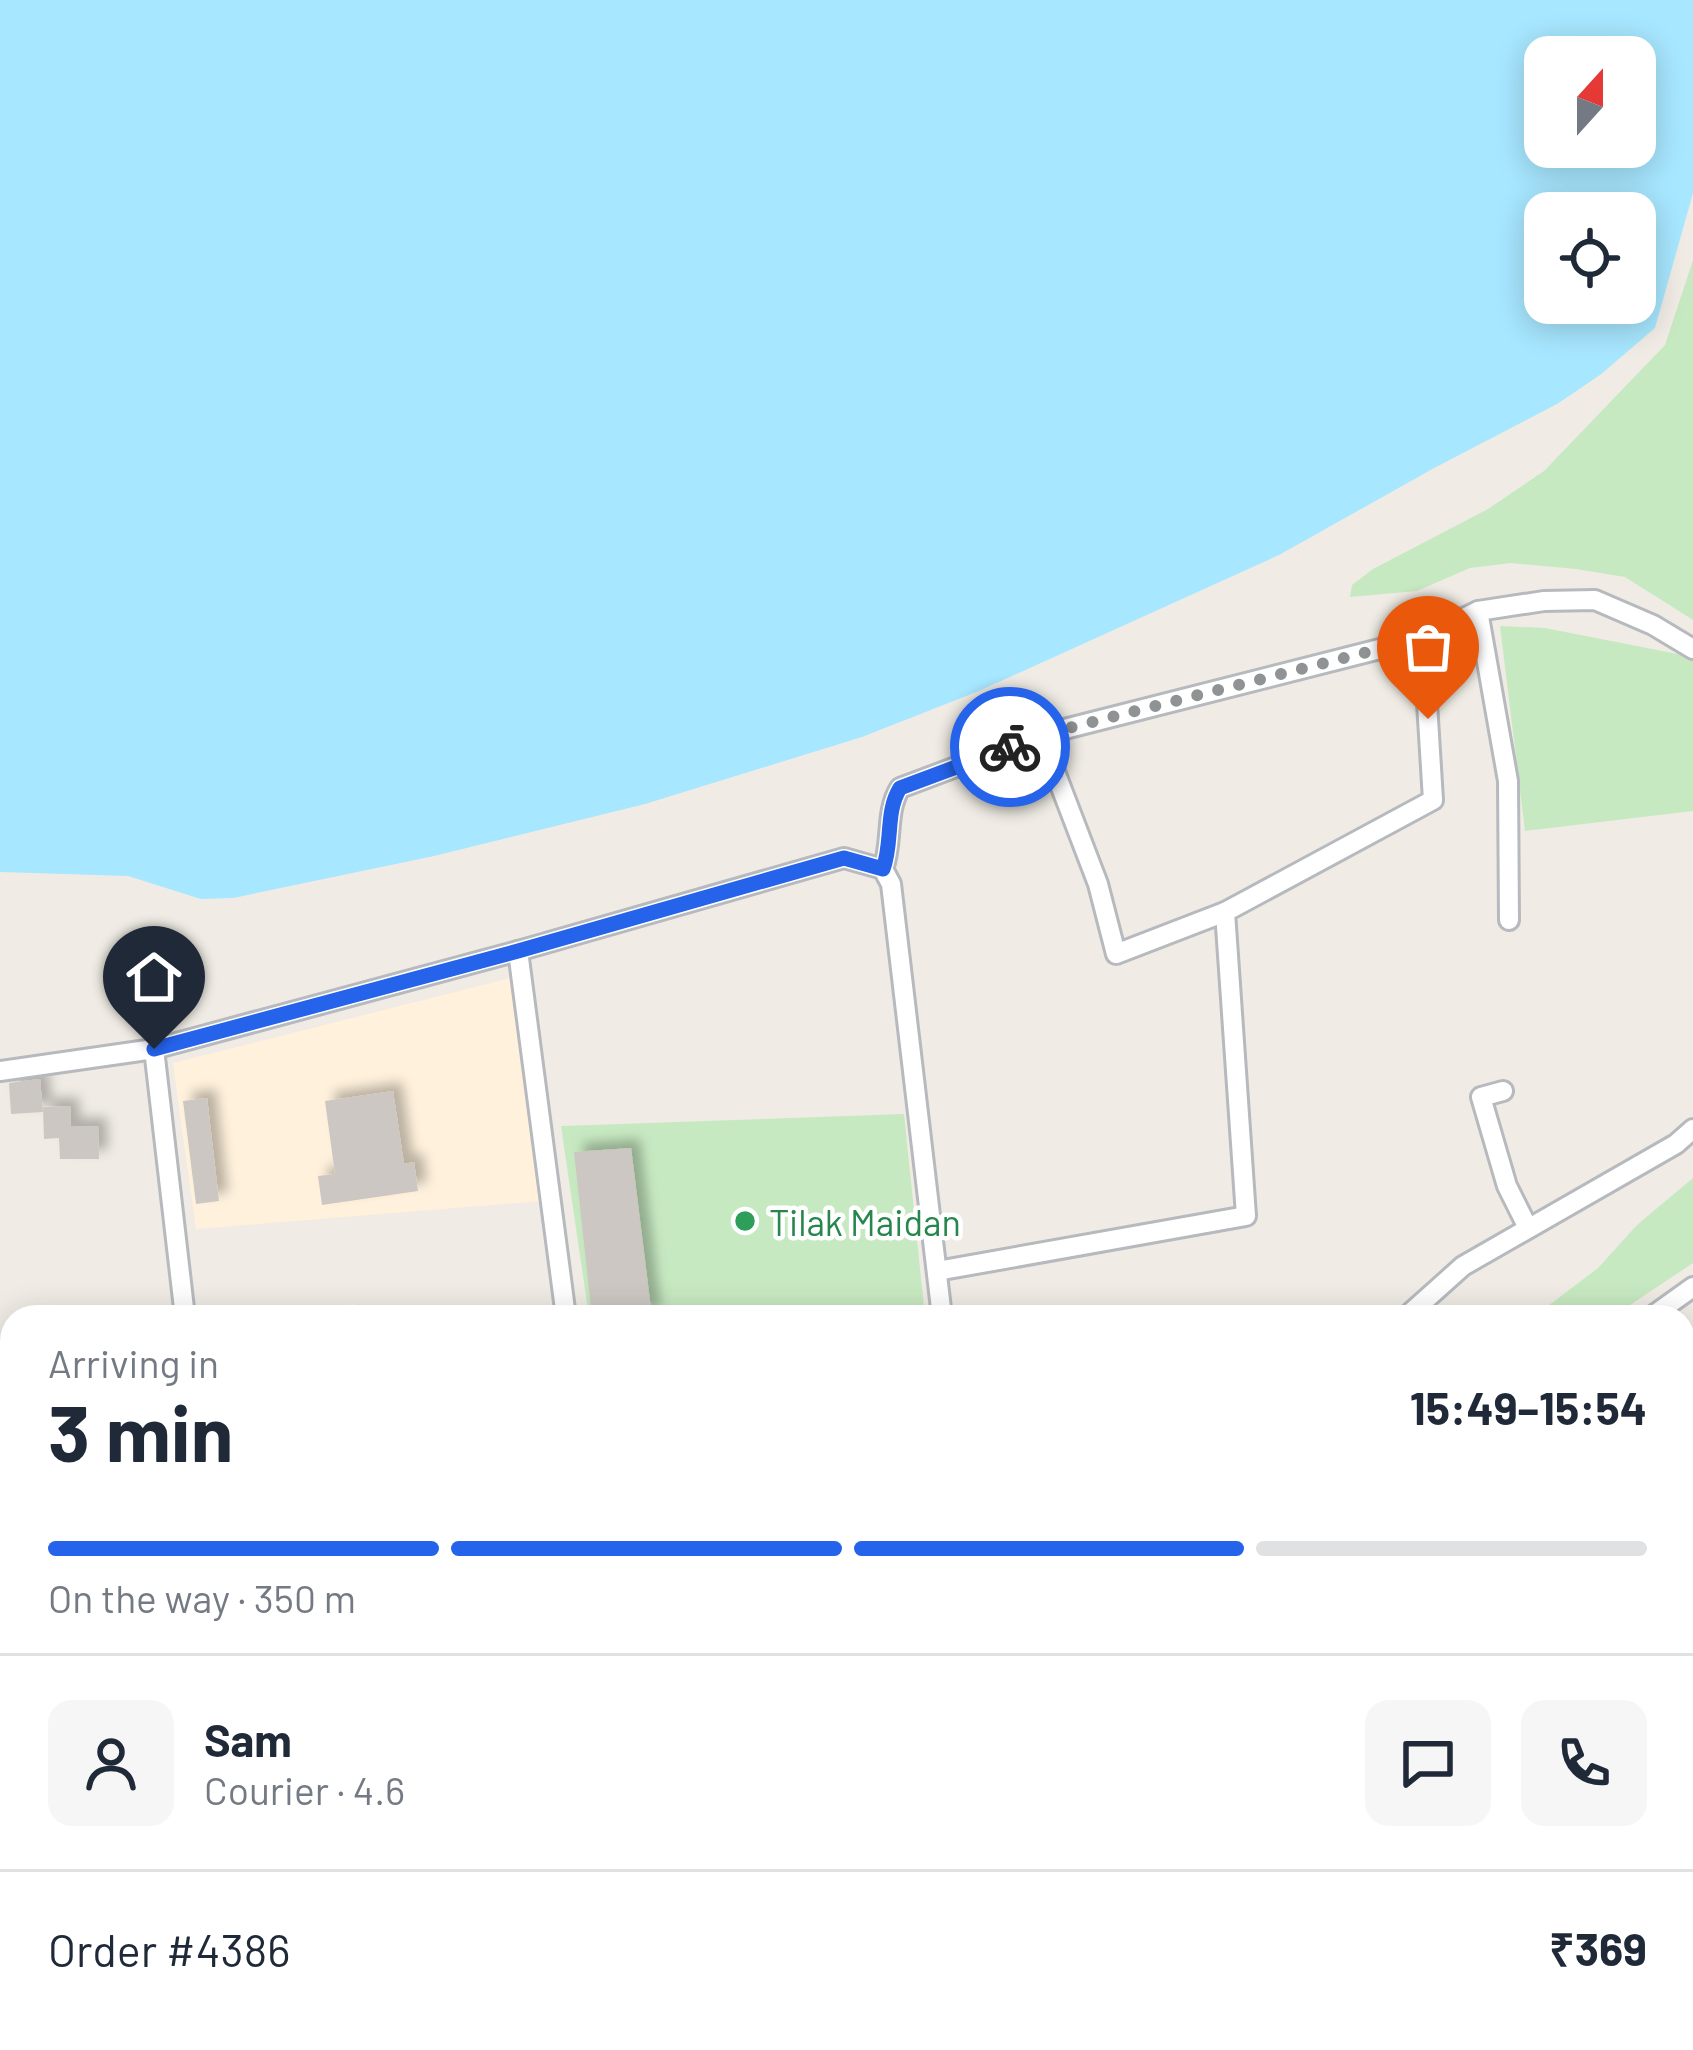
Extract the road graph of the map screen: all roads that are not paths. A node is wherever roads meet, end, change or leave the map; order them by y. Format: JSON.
{"nodes":[{"id":1,"x":1478,"y":611,"type":"junction"},
{"id":2,"x":1423,"y":638,"type":"junction"},
{"id":3,"x":1693,"y":649,"type":"edge"},
{"id":4,"x":1041,"y":735,"type":"junction"},
{"id":5,"x":883,"y":869,"type":"junction"},
{"id":6,"x":1225,"y":912,"type":"junction"},
{"id":7,"x":1509,"y":920,"type":"dead end"},
{"id":8,"x":518,"y":951,"type":"junction"},
{"id":9,"x":154,"y":1049,"type":"junction"},
{"id":10,"x":0,"y":1071,"type":"edge"},
{"id":11,"x":1504,"y":1091,"type":"dead end"},
{"id":12,"x":1693,"y":1130,"type":"edge"},
{"id":13,"x":1528,"y":1228,"type":"junction"},
{"id":14,"x":937,"y":1271,"type":"junction"},
{"id":15,"x":1693,"y":1287,"type":"edge"},
{"id":16,"x":184,"y":1305,"type":"edge"},
{"id":17,"x":564,"y":1305,"type":"edge"},
{"id":18,"x":941,"y":1305,"type":"edge"},
{"id":19,"x":1419,"y":1305,"type":"edge"},
{"id":20,"x":1668,"y":1305,"type":"edge"}],
"edges":[{"from":1,"to":2,"type":"street"},
{"from":1,"to":3,"type":"street"},
{"from":1,"to":7,"type":"street"},
{"from":2,"to":4,"type":"street"},
{"from":2,"to":6,"type":"street"},
{"from":4,"to":5,"type":"street"},
{"from":4,"to":6,"type":"street"},
{"from":5,"to":8,"type":"street"},
{"from":5,"to":14,"type":"street"},
{"from":6,"to":14,"type":"street"},
{"from":8,"to":9,"type":"street"},
{"from":8,"to":17,"type":"street"},
{"from":9,"to":10,"type":"street"},
{"from":9,"to":16,"type":"street"},
{"from":11,"to":13,"type":"street"},
{"from":12,"to":13,"type":"street"},
{"from":13,"to":19,"type":"street"},
{"from":14,"to":18,"type":"street"},
{"from":15,"to":20,"type":"street"}]}
